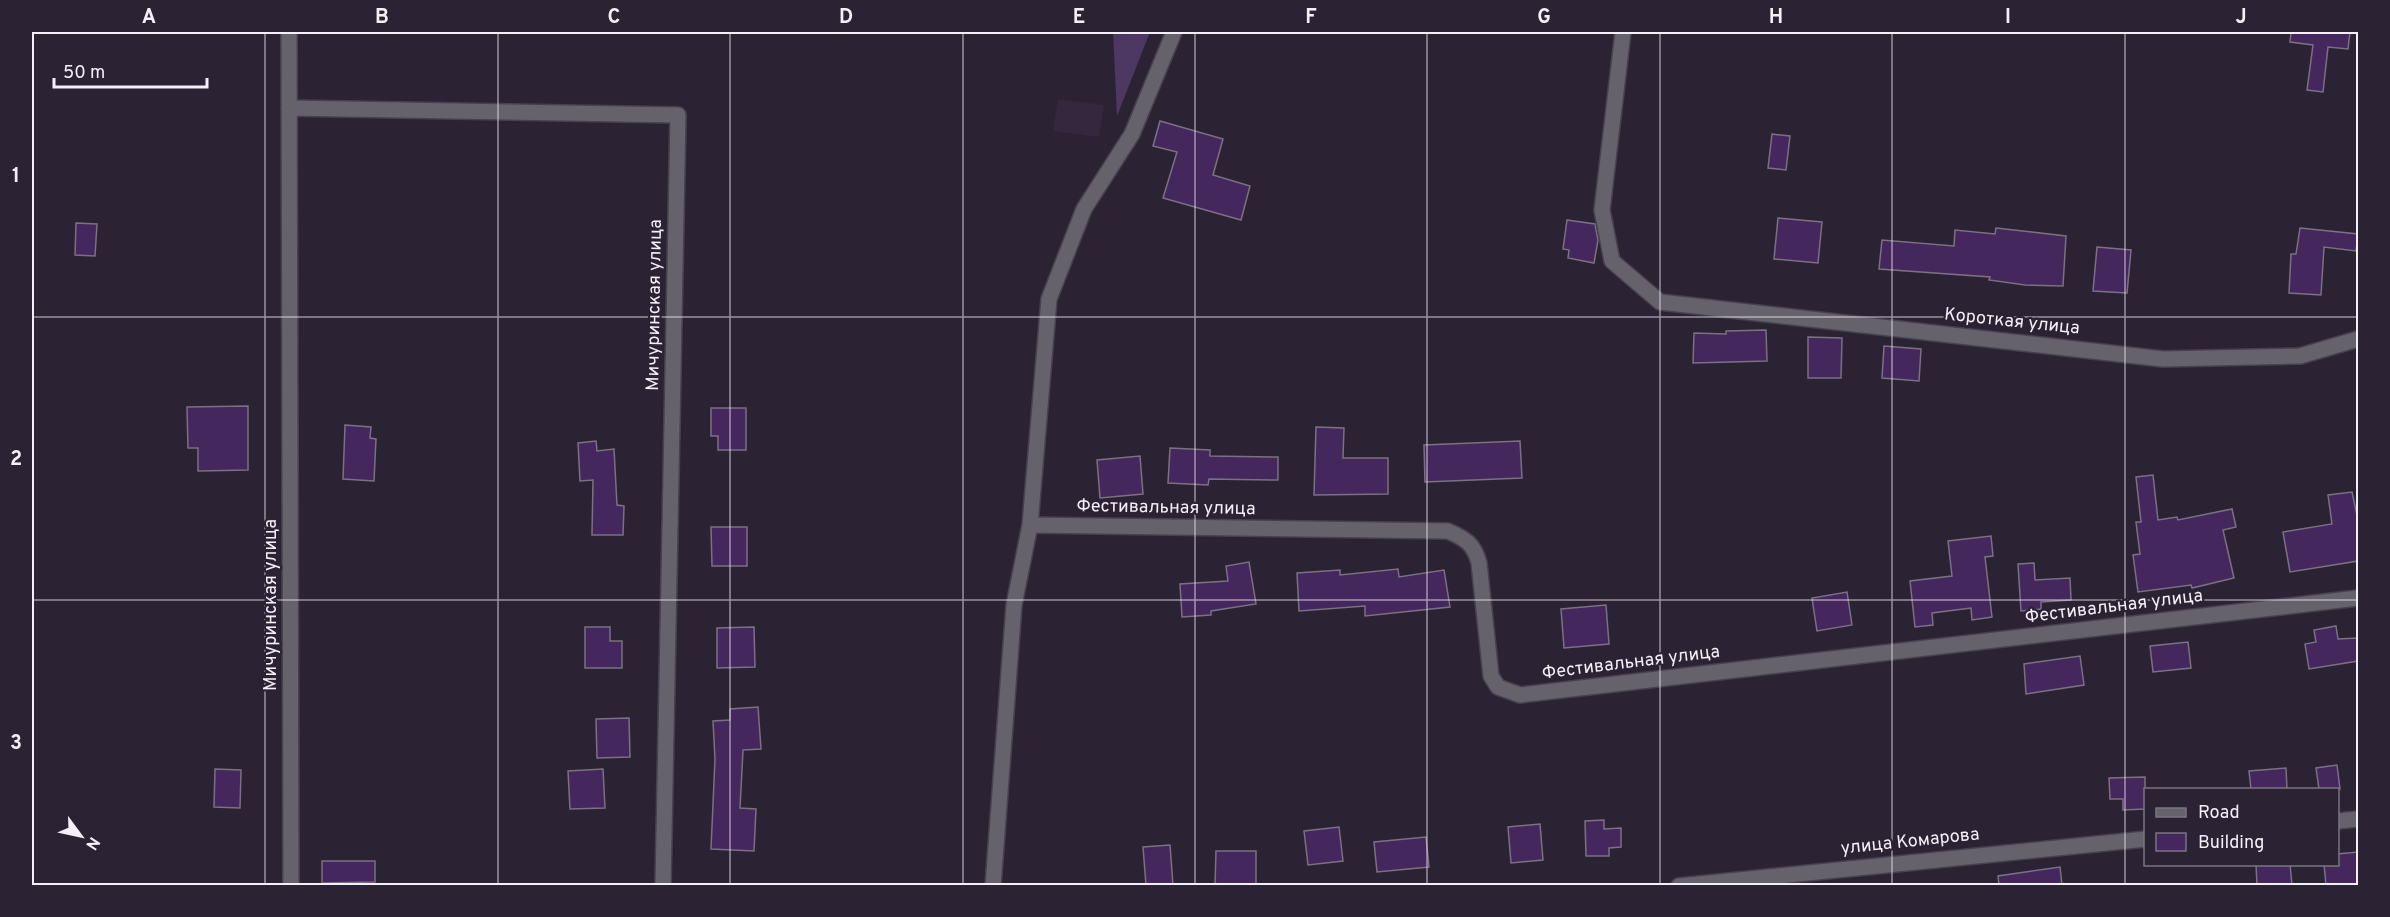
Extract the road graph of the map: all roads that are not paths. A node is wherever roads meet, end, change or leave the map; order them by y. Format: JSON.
{"nodes":[{"id":1,"x":289,"y":32,"type":"edge"},
{"id":2,"x":1174,"y":32,"type":"edge"},
{"id":3,"x":1623,"y":32,"type":"edge"},
{"id":4,"x":289,"y":108,"type":"junction"},
{"id":5,"x":2358,"y":339,"type":"edge"},
{"id":6,"x":1030,"y":525,"type":"junction"},
{"id":7,"x":2358,"y":598,"type":"edge"},
{"id":8,"x":2358,"y":819,"type":"edge"},
{"id":9,"x":2339,"y":821,"type":"edge"},
{"id":10,"x":2144,"y":839,"type":"edge"},
{"id":11,"x":291,"y":885,"type":"edge"},
{"id":12,"x":663,"y":885,"type":"edge"},
{"id":13,"x":993,"y":885,"type":"edge"},
{"id":14,"x":1679,"y":885,"type":"edge"}],
"edges":[{"from":1,"to":4,"type":"street","name":"Мичуринская улица"},
{"from":2,"to":6,"type":"street"},
{"from":3,"to":5,"type":"street","name":"Короткая улица"},
{"from":4,"to":11,"type":"street","name":"Мичуринская улица"},
{"from":4,"to":12,"type":"street","name":"Мичуринская улица"},
{"from":6,"to":7,"type":"street","name":"Фестивальная улица"},
{"from":6,"to":13,"type":"street"},
{"from":8,"to":9,"type":"street"},
{"from":10,"to":14,"type":"street","name":"улица Комарова"}]}
